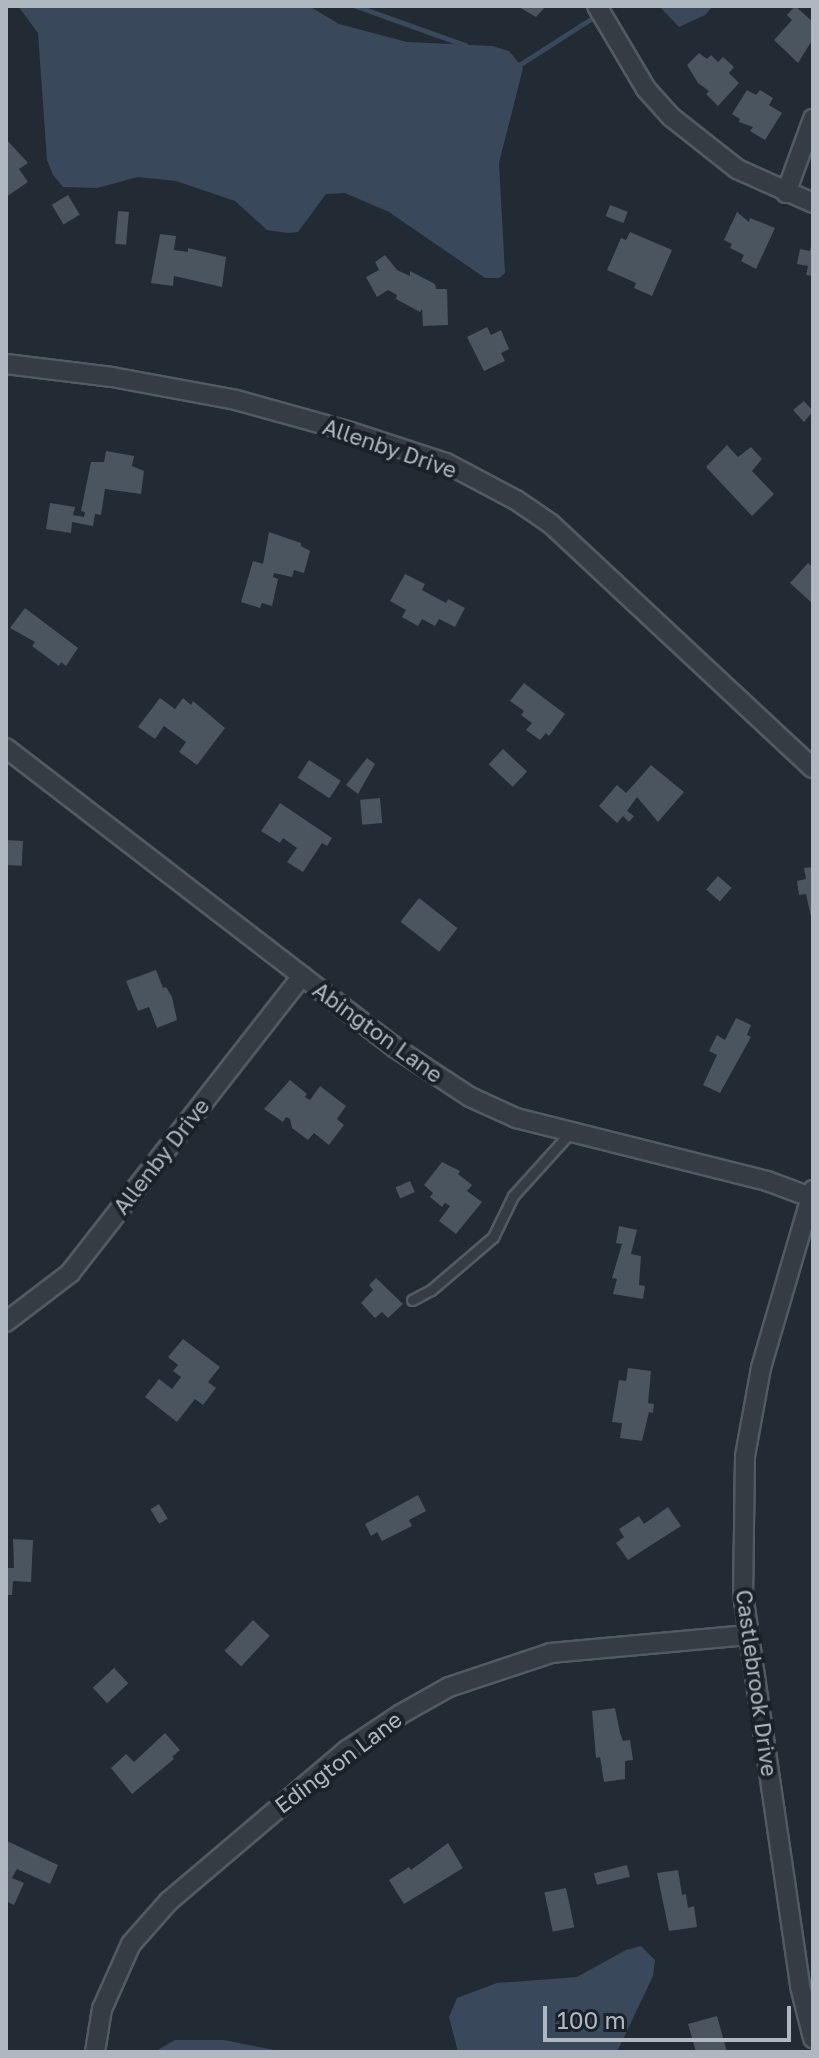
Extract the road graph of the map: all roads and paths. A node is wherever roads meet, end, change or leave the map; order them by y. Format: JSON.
{"nodes":[{"id":1,"x":597,"y":6,"type":"edge"},
{"id":2,"x":813,"y":119,"type":"edge"},
{"id":3,"x":786,"y":193,"type":"junction"},
{"id":4,"x":813,"y":203,"type":"edge"},
{"id":5,"x":6,"y":364,"type":"edge"},
{"id":6,"x":6,"y":748,"type":"edge"},
{"id":7,"x":813,"y":768,"type":"edge"},
{"id":8,"x":302,"y":976,"type":"junction"},
{"id":9,"x":569,"y":1134,"type":"junction"},
{"id":10,"x":812,"y":1194,"type":"edge"},
{"id":11,"x":412,"y":1300,"type":"dead end"},
{"id":12,"x":6,"y":1322,"type":"edge"},
{"id":13,"x":747,"y":1635,"type":"junction"},
{"id":14,"x":813,"y":2038,"type":"edge"},
{"id":15,"x":95,"y":2052,"type":"edge"}],
"edges":[{"from":1,"to":3,"type":"street"},
{"from":2,"to":3,"type":"street"},
{"from":3,"to":4,"type":"street"},
{"from":5,"to":7,"type":"street","name":"Allenby Drive"},
{"from":6,"to":8,"type":"street","name":"Abington Lane"},
{"from":8,"to":9,"type":"street","name":"Abington Lane"},
{"from":8,"to":12,"type":"street","name":"Allenby Drive"},
{"from":9,"to":10,"type":"street","name":"Abington Lane"},
{"from":9,"to":11,"type":"lane"},
{"from":10,"to":13,"type":"street","name":"Castlebrook Drive"},
{"from":13,"to":14,"type":"street","name":"Castlebrook Drive"},
{"from":13,"to":15,"type":"street","name":"Edington Lane"}]}
